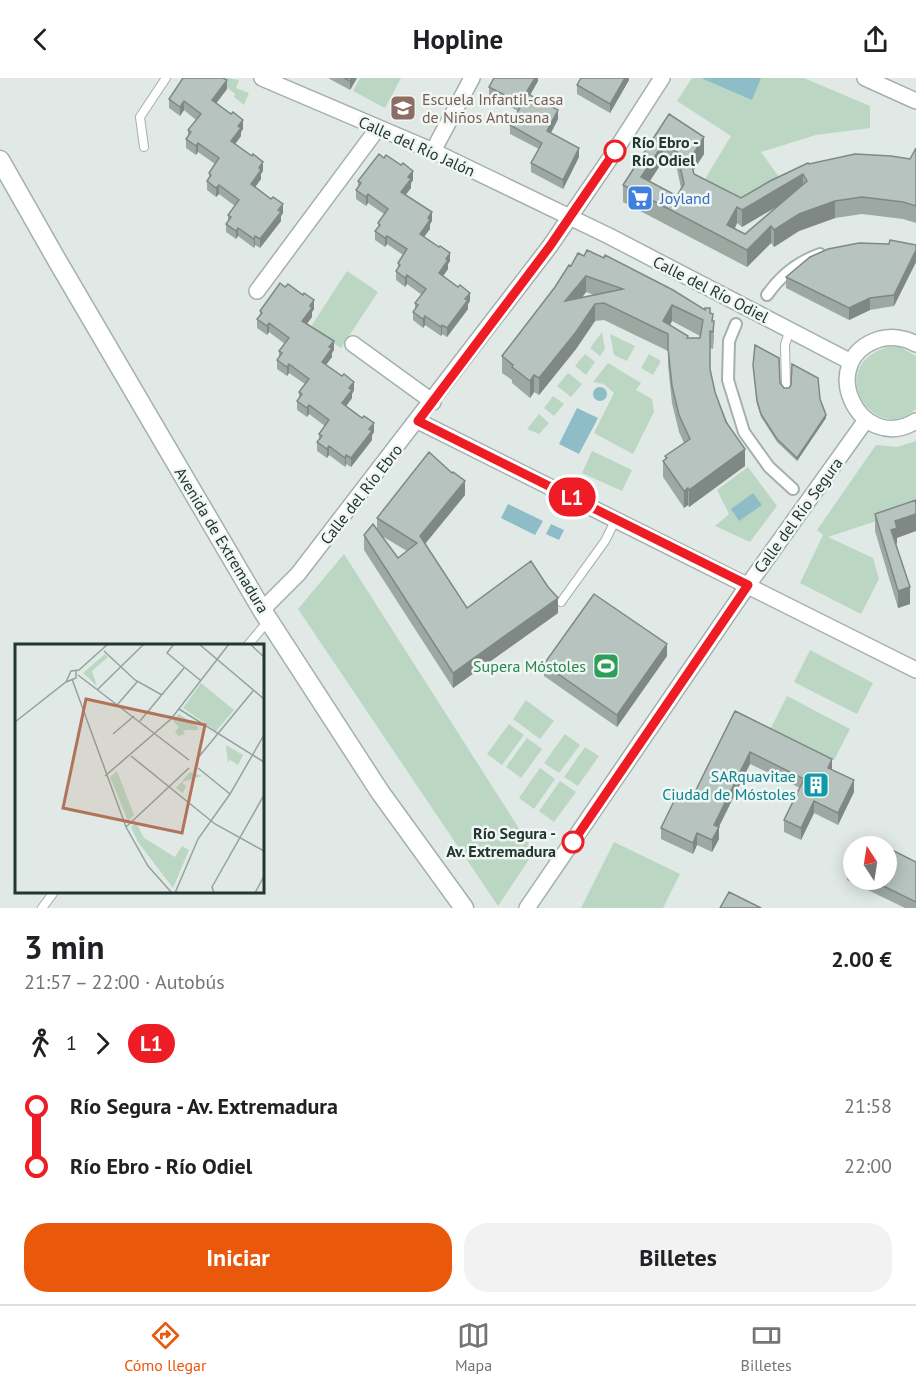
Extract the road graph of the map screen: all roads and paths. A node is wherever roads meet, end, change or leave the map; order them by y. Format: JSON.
{"nodes":[{"id":1,"x":166,"y":78,"type":"edge"},
{"id":2,"x":262,"y":78,"type":"edge"},
{"id":3,"x":472,"y":78,"type":"edge"},
{"id":4,"x":662,"y":78,"type":"edge"},
{"id":5,"x":865,"y":78,"type":"edge"},
{"id":6,"x":916,"y":101,"type":"edge"},
{"id":7,"x":378,"y":128,"type":"junction"},
{"id":8,"x":144,"y":147,"type":"dead end"},
{"id":9,"x":433,"y":151,"type":"junction"},
{"id":10,"x":0,"y":160,"type":"edge"},
{"id":11,"x":570,"y":217,"type":"junction"},
{"id":12,"x":832,"y":250,"type":"edge"},
{"id":13,"x":257,"y":291,"type":"dead end"},
{"id":14,"x":767,"y":295,"type":"dead end"},
{"id":15,"x":736,"y":324,"type":"dead end"},
{"id":16,"x":790,"y":329,"type":"junction"},
{"id":17,"x":915,"y":340,"type":"edge"},
{"id":18,"x":353,"y":344,"type":"dead end"},
{"id":19,"x":851,"y":362,"type":"junction"},
{"id":20,"x":786,"y":386,"type":"edge"},
{"id":21,"x":433,"y":402,"type":"junction"},
{"id":22,"x":866,"y":420,"type":"junction"},
{"id":23,"x":418,"y":421,"type":"junction"},
{"id":24,"x":916,"y":421,"type":"edge"},
{"id":25,"x":792,"y":489,"type":"dead end"},
{"id":26,"x":616,"y":519,"type":"junction"},
{"id":27,"x":748,"y":585,"type":"junction"},
{"id":28,"x":561,"y":602,"type":"dead end"},
{"id":29,"x":266,"y":615,"type":"junction"},
{"id":30,"x":248,"y":644,"type":"edge"},
{"id":31,"x":916,"y":670,"type":"edge"},
{"id":32,"x":53,"y":893,"type":"edge"},
{"id":33,"x":42,"y":908,"type":"edge"},
{"id":34,"x":464,"y":908,"type":"edge"},
{"id":35,"x":527,"y":908,"type":"edge"}],
"edges":[{"from":1,"to":8,"type":"lane"},
{"from":2,"to":7,"type":"street","name":"Calle del Río Jalón"},
{"from":3,"to":9,"type":"street"},
{"from":4,"to":11,"type":"street","name":"Calle del Río Ebro"},
{"from":5,"to":6,"type":"street"},
{"from":7,"to":9,"type":"street","name":"Calle del Río Jalón"},
{"from":7,"to":13,"type":"street"},
{"from":9,"to":11,"type":"street","name":"Calle del Río Jalón"},
{"from":10,"to":29,"type":"street","name":"Avenida de Extremadura"},
{"from":11,"to":16,"type":"street","name":"Calle del Río Odiel"},
{"from":11,"to":21,"type":"street","name":"Calle del Río Ebro"},
{"from":12,"to":14,"type":"street"},
{"from":15,"to":25,"type":"street"},
{"from":16,"to":19,"type":"street","name":"Calle del Río Odiel"},
{"from":16,"to":20,"type":"lane"},
{"from":17,"to":19,"type":"street"},
{"from":18,"to":21,"type":"street"},
{"from":19,"to":22,"type":"street"},
{"from":21,"to":23,"type":"street","name":"Calle del Río Ebro"},
{"from":22,"to":24,"type":"street"},
{"from":22,"to":27,"type":"street","name":"Calle del Río Segura"},
{"from":23,"to":26,"type":"street"},
{"from":23,"to":29,"type":"street","name":"Calle del Río Ebro"},
{"from":26,"to":27,"type":"street"},
{"from":26,"to":28,"type":"lane"},
{"from":27,"to":31,"type":"street"},
{"from":27,"to":35,"type":"street","name":"Calle del Río Segura"},
{"from":29,"to":30,"type":"lane"},
{"from":29,"to":34,"type":"street","name":"Avenida de Extremadura"},
{"from":32,"to":33,"type":"lane"}]}
